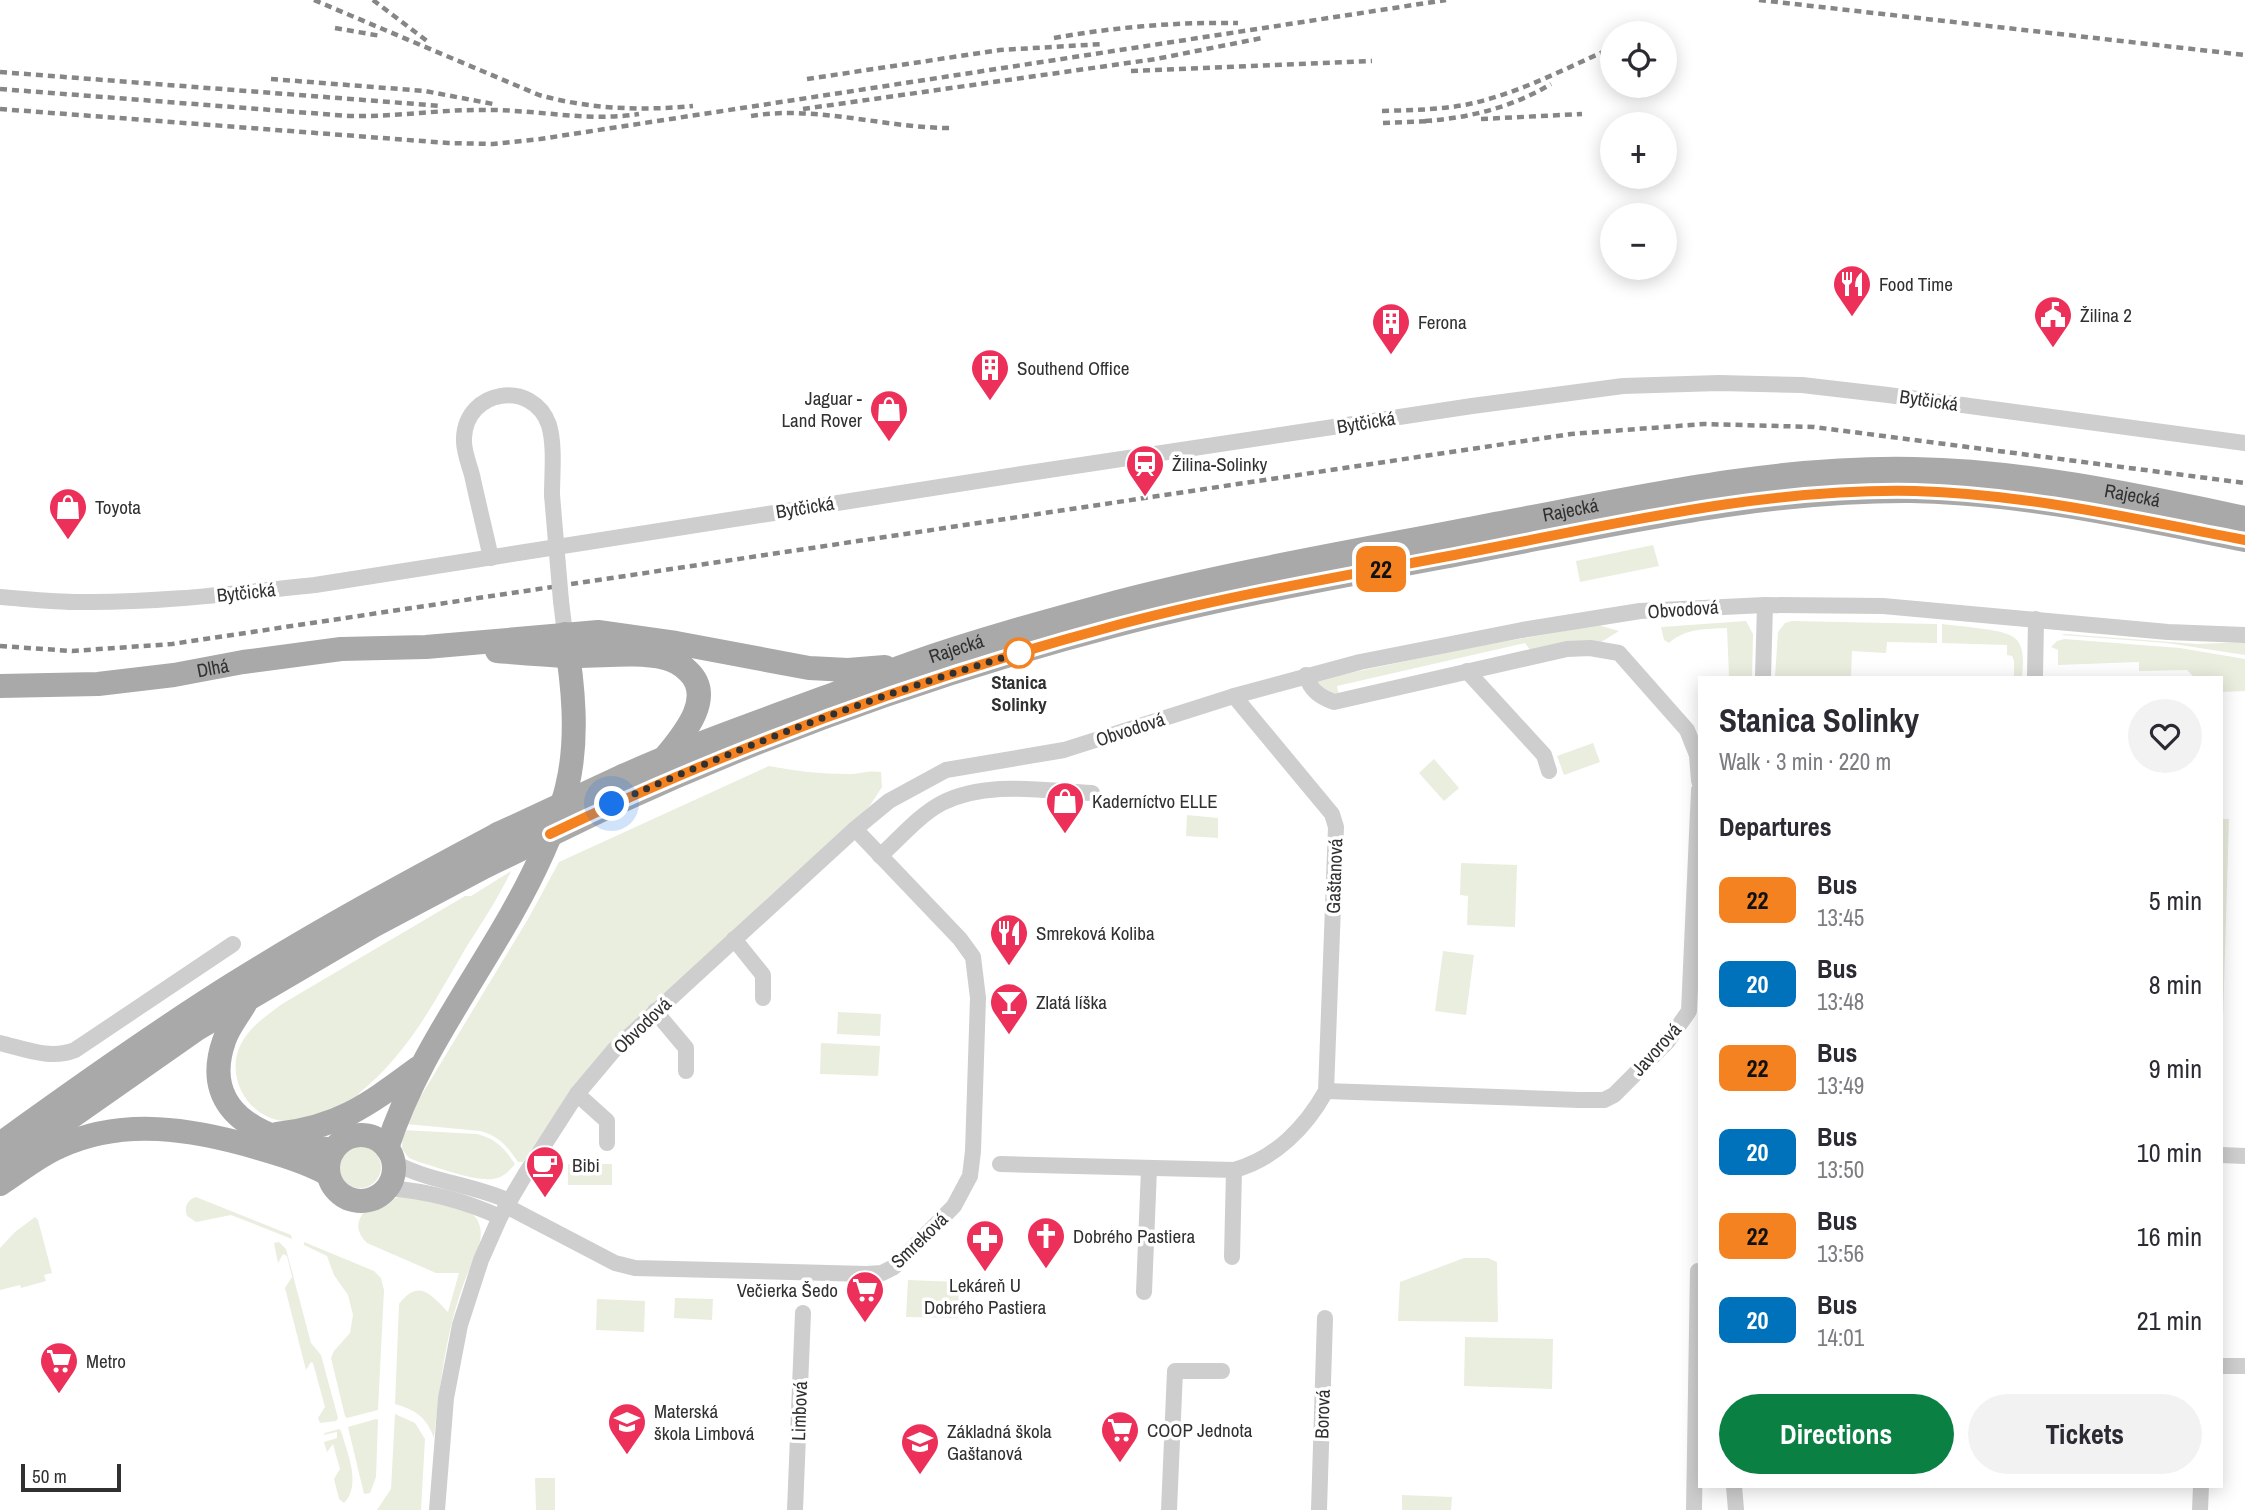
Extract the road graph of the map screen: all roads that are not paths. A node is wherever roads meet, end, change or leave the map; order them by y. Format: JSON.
{"nodes":[{"id":1,"x":2245,"y":443,"type":"edge"},
{"id":2,"x":2245,"y":518,"type":"edge"},
{"id":3,"x":2245,"y":540,"type":"edge"},
{"id":4,"x":491,"y":558,"type":"junction"},
{"id":5,"x":0,"y":597,"type":"edge"},
{"id":6,"x":1765,"y":605,"type":"junction"},
{"id":7,"x":2036,"y":620,"type":"junction"},
{"id":8,"x":2245,"y":635,"type":"edge"},
{"id":9,"x":567,"y":645,"type":"junction"},
{"id":10,"x":1467,"y":671,"type":"junction"},
{"id":11,"x":911,"y":675,"type":"junction"},
{"id":12,"x":1306,"y":675,"type":"junction"},
{"id":13,"x":1763,"y":676,"type":"edge"},
{"id":14,"x":2035,"y":676,"type":"edge"},
{"id":15,"x":0,"y":686,"type":"edge"},
{"id":16,"x":1234,"y":696,"type":"junction"},
{"id":17,"x":666,"y":756,"type":"junction"},
{"id":18,"x":1698,"y":768,"type":"edge"},
{"id":19,"x":1549,"y":771,"type":"dead end"},
{"id":20,"x":1093,"y":793,"type":"dead end"},
{"id":21,"x":1698,"y":812,"type":"edge"},
{"id":22,"x":855,"y":829,"type":"junction"},
{"id":23,"x":880,"y":856,"type":"junction"},
{"id":24,"x":734,"y":939,"type":"junction"},
{"id":25,"x":233,"y":944,"type":"dead end"},
{"id":26,"x":763,"y":998,"type":"dead end"},
{"id":27,"x":247,"y":1000,"type":"junction"},
{"id":28,"x":655,"y":1011,"type":"junction"},
{"id":29,"x":2,"y":1043,"type":"edge"},
{"id":30,"x":422,"y":1065,"type":"junction"},
{"id":31,"x":686,"y":1071,"type":"dead end"},
{"id":32,"x":1326,"y":1091,"type":"junction"},
{"id":33,"x":577,"y":1094,"type":"junction"},
{"id":34,"x":270,"y":1135,"type":"junction"},
{"id":35,"x":363,"y":1135,"type":"junction"},
{"id":36,"x":607,"y":1143,"type":"dead end"},
{"id":37,"x":0,"y":1144,"type":"edge"},
{"id":38,"x":333,"y":1150,"type":"junction"},
{"id":39,"x":390,"y":1155,"type":"junction"},
{"id":40,"x":2223,"y":1155,"type":"edge"},
{"id":41,"x":2245,"y":1156,"type":"edge"},
{"id":42,"x":1000,"y":1164,"type":"dead end"},
{"id":43,"x":0,"y":1167,"type":"edge"},
{"id":44,"x":1149,"y":1169,"type":"junction"},
{"id":45,"x":1234,"y":1170,"type":"junction"},
{"id":46,"x":328,"y":1174,"type":"junction"},
{"id":47,"x":0,"y":1184,"type":"edge"},
{"id":48,"x":388,"y":1188,"type":"junction"},
{"id":49,"x":505,"y":1208,"type":"junction"},
{"id":50,"x":1232,"y":1258,"type":"dead end"},
{"id":51,"x":1698,"y":1270,"type":"edge"},
{"id":52,"x":1144,"y":1292,"type":"dead end"},
{"id":53,"x":803,"y":1313,"type":"dead end"},
{"id":54,"x":1325,"y":1318,"type":"dead end"},
{"id":55,"x":2223,"y":1366,"type":"edge"},
{"id":56,"x":2243,"y":1366,"type":"edge"},
{"id":57,"x":1222,"y":1371,"type":"dead end"},
{"id":58,"x":1734,"y":1488,"type":"edge"},
{"id":59,"x":2201,"y":1488,"type":"edge"},
{"id":60,"x":437,"y":1510,"type":"edge"},
{"id":61,"x":795,"y":1510,"type":"edge"},
{"id":62,"x":1169,"y":1510,"type":"edge"},
{"id":63,"x":1319,"y":1510,"type":"edge"},
{"id":64,"x":1693,"y":1510,"type":"edge"},
{"id":65,"x":1736,"y":1510,"type":"edge"},
{"id":66,"x":2200,"y":1510,"type":"edge"}],
"edges":[{"from":1,"to":4,"type":"street","name":"Bytčická"},
{"from":2,"to":11,"type":"main road","name":"Rajecká"},
{"from":3,"to":11,"type":"main road","name":"Rajecká"},
{"from":4,"to":5,"type":"street","name":"Bytčická"},
{"from":4,"to":9,"type":"street","bridge":true},
{"from":6,"to":7,"type":"street","name":"Obvodová"},
{"from":6,"to":12,"type":"street","name":"Obvodová"},
{"from":6,"to":13,"type":"street"},
{"from":7,"to":8,"type":"street","name":"Obvodová"},
{"from":7,"to":14,"type":"street"},
{"from":9,"to":11,"type":"main road"},
{"from":9,"to":15,"type":"main road","name":"Dlhá"},
{"from":9,"to":17,"type":"main road"},
{"from":9,"to":30,"type":"main road"},
{"from":10,"to":12,"type":"street"},
{"from":10,"to":18,"type":"street"},
{"from":10,"to":19,"type":"street"},
{"from":11,"to":17,"type":"main road"},
{"from":11,"to":27,"type":"main road","bridge":true},
{"from":12,"to":16,"type":"street","name":"Obvodová"},
{"from":16,"to":22,"type":"street","name":"Obvodová"},
{"from":16,"to":32,"type":"street","name":"Gaštanová"},
{"from":17,"to":37,"type":"main road","bridge":true},
{"from":20,"to":23,"type":"street"},
{"from":21,"to":32,"type":"street","name":"Javorová"},
{"from":22,"to":23,"type":"street","name":"Smreková"},
{"from":22,"to":24,"type":"street","name":"Obvodová"},
{"from":23,"to":49,"type":"street","name":"Smreková"},
{"from":24,"to":26,"type":"street"},
{"from":24,"to":28,"type":"street","name":"Obvodová"},
{"from":25,"to":29,"type":"street"},
{"from":27,"to":34,"type":"main road"},
{"from":27,"to":43,"type":"main road"},
{"from":28,"to":31,"type":"street"},
{"from":28,"to":33,"type":"street","name":"Obvodová"},
{"from":30,"to":34,"type":"main road"},
{"from":30,"to":35,"type":"main road"},
{"from":30,"to":39,"type":"main road"},
{"from":32,"to":45,"type":"street"},
{"from":33,"to":36,"type":"street"},
{"from":33,"to":49,"type":"street","name":"Obvodová"},
{"from":34,"to":38,"type":"main road"},
{"from":35,"to":38,"type":"main road"},
{"from":35,"to":39,"type":"main road"},
{"from":38,"to":46,"type":"main road"},
{"from":39,"to":48,"type":"main road"},
{"from":39,"to":49,"type":"street"},
{"from":40,"to":41,"type":"street"},
{"from":42,"to":44,"type":"street"},
{"from":44,"to":45,"type":"street"},
{"from":44,"to":52,"type":"street"},
{"from":45,"to":50,"type":"street"},
{"from":46,"to":47,"type":"main road"},
{"from":46,"to":48,"type":"main road"},
{"from":48,"to":49,"type":"street"},
{"from":49,"to":60,"type":"street","name":"Obvodová"},
{"from":51,"to":64,"type":"street"},
{"from":53,"to":61,"type":"street","name":"Limbová"},
{"from":54,"to":63,"type":"street","name":"Borová"},
{"from":55,"to":56,"type":"street"},
{"from":57,"to":62,"type":"street"},
{"from":58,"to":65,"type":"street"},
{"from":59,"to":66,"type":"street"}]}
